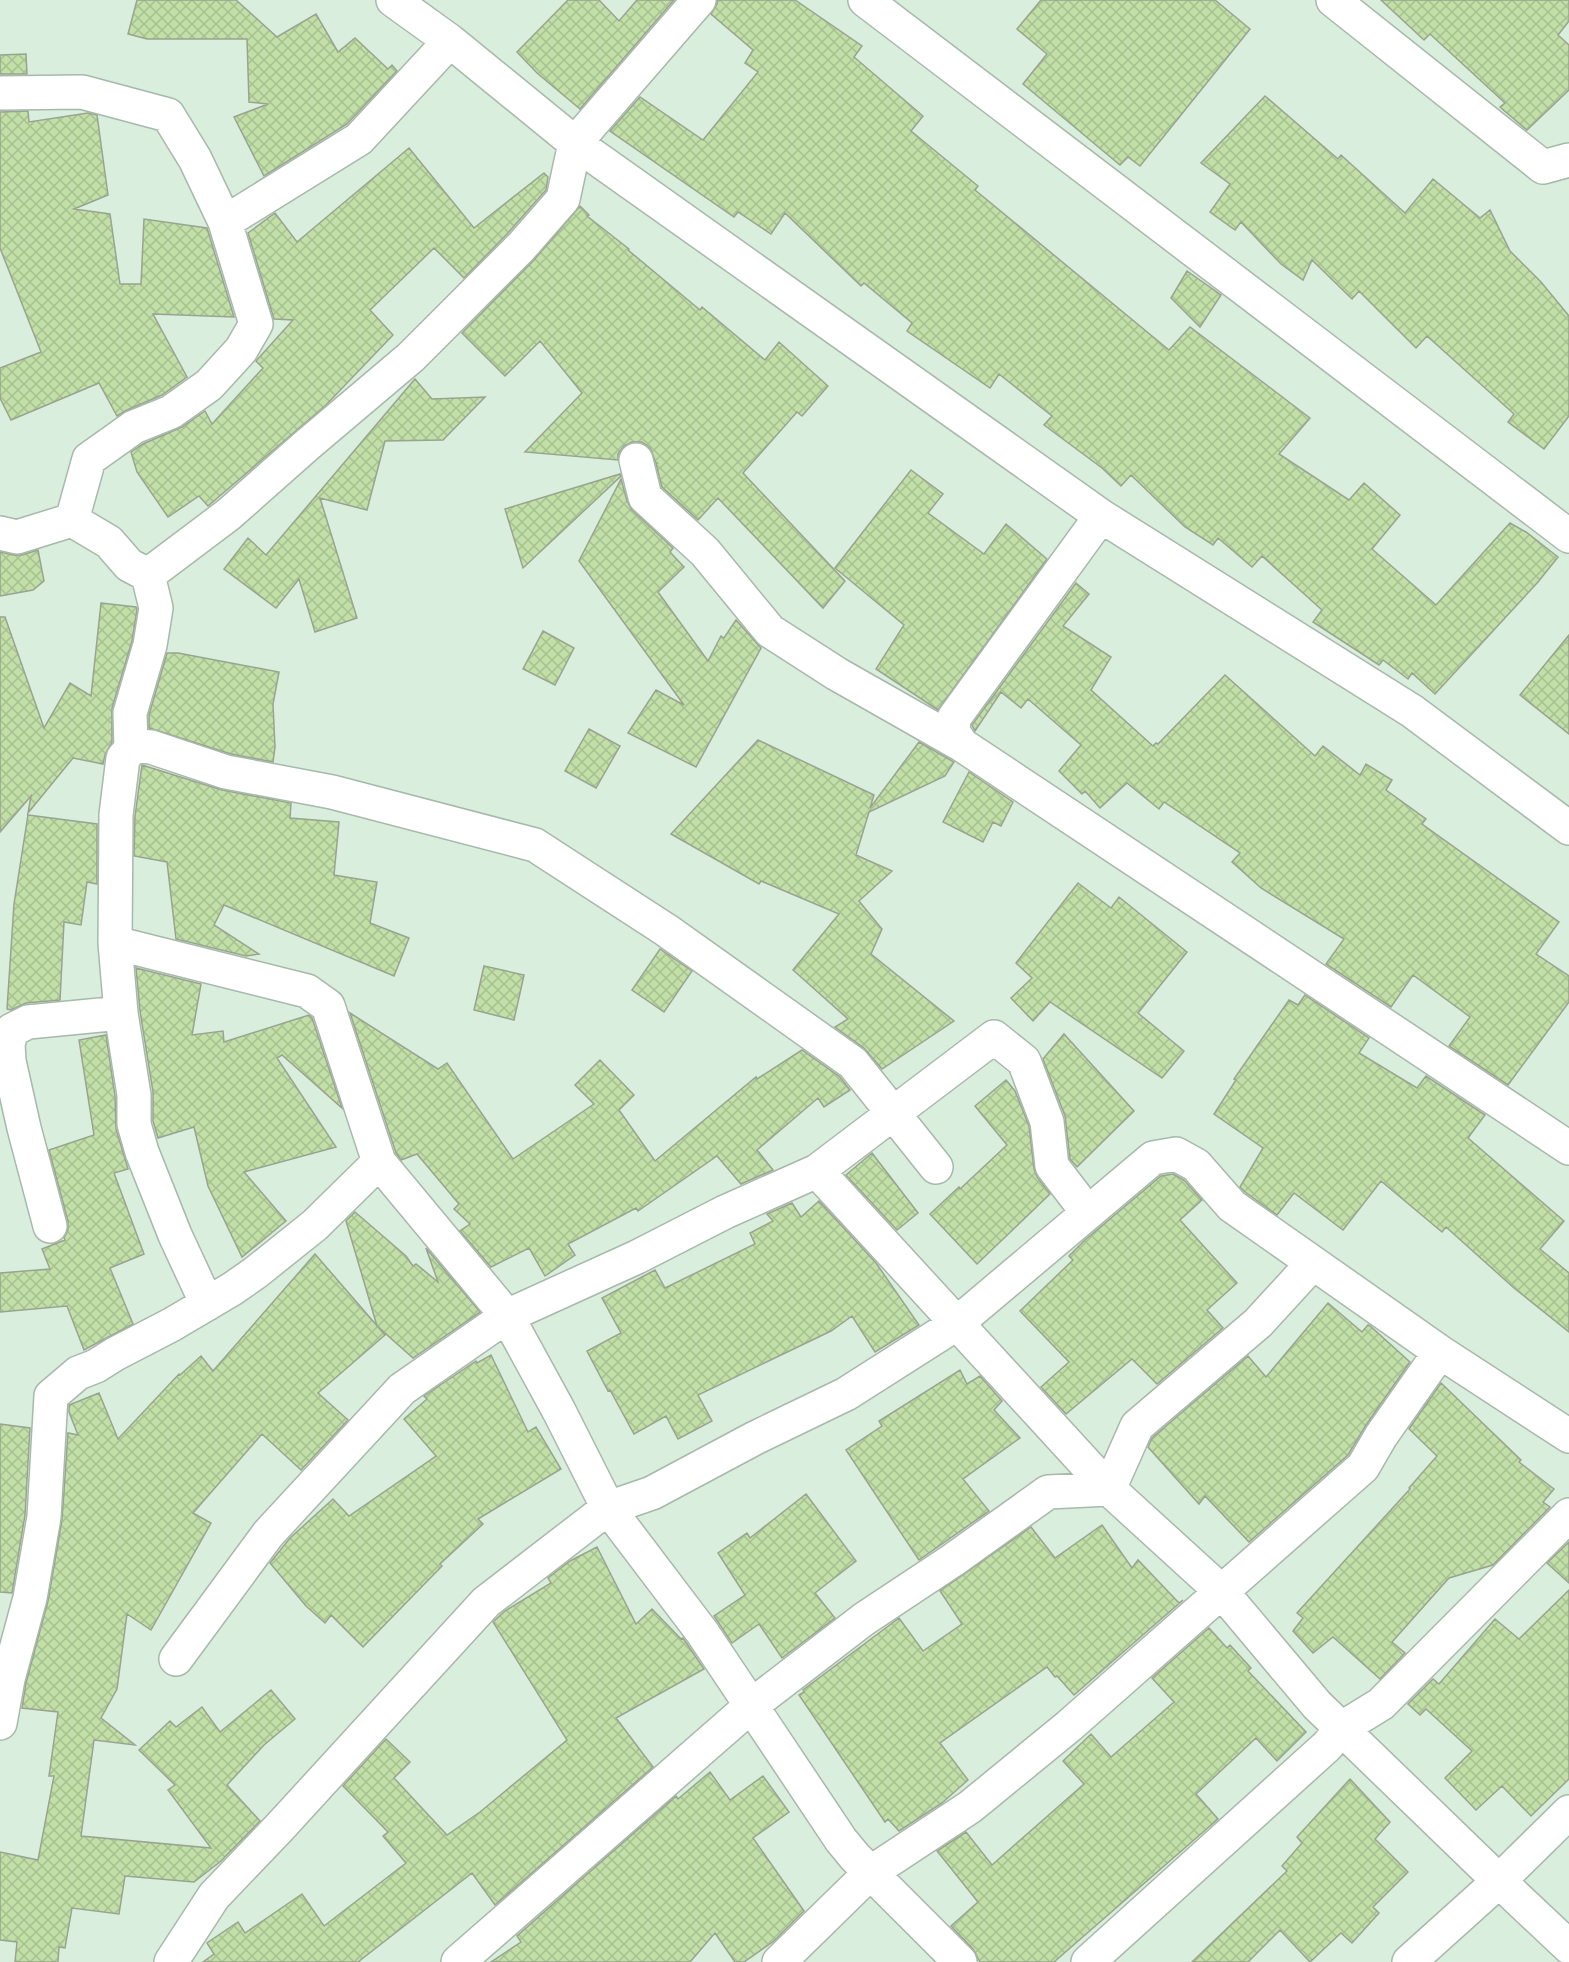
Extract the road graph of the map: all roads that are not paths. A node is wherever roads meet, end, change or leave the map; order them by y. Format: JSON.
{"nodes":[{"id":1,"x":393,"y":0,"type":"edge"},
{"id":2,"x":699,"y":0,"type":"edge"},
{"id":3,"x":865,"y":0,"type":"edge"},
{"id":4,"x":1333,"y":0,"type":"edge"},
{"id":5,"x":450,"y":41,"type":"junction"},
{"id":6,"x":0,"y":93,"type":"edge"},
{"id":7,"x":575,"y":143,"type":"junction"},
{"id":8,"x":1569,"y":160,"type":"edge"},
{"id":9,"x":225,"y":222,"type":"junction"},
{"id":10,"x":636,"y":460,"type":"dead end"},
{"id":11,"x":1101,"y":516,"type":"junction"},
{"id":12,"x":72,"y":520,"type":"junction"},
{"id":13,"x":0,"y":533,"type":"edge"},
{"id":14,"x":1569,"y":536,"type":"edge"},
{"id":15,"x":148,"y":575,"type":"junction"},
{"id":16,"x":962,"y":745,"type":"junction"},
{"id":17,"x":131,"y":749,"type":"junction"},
{"id":18,"x":1569,"y":828,"type":"edge"},
{"id":19,"x":115,"y":943,"type":"junction"},
{"id":20,"x":121,"y":1013,"type":"junction"},
{"id":21,"x":893,"y":1113,"type":"junction"},
{"id":22,"x":1569,"y":1148,"type":"edge"},
{"id":23,"x":380,"y":1162,"type":"junction"},
{"id":24,"x":936,"y":1167,"type":"dead end"},
{"id":25,"x":817,"y":1171,"type":"junction"},
{"id":26,"x":1088,"y":1213,"type":"junction"},
{"id":27,"x":50,"y":1226,"type":"dead end"},
{"id":28,"x":1313,"y":1263,"type":"junction"},
{"id":29,"x":207,"y":1304,"type":"junction"},
{"id":30,"x":507,"y":1316,"type":"junction"},
{"id":31,"x":956,"y":1324,"type":"junction"},
{"id":32,"x":1440,"y":1352,"type":"junction"},
{"id":33,"x":1569,"y":1436,"type":"edge"},
{"id":34,"x":1109,"y":1489,"type":"junction"},
{"id":35,"x":608,"y":1508,"type":"junction"},
{"id":36,"x":1569,"y":1515,"type":"edge"},
{"id":37,"x":1222,"y":1592,"type":"junction"},
{"id":38,"x":176,"y":1659,"type":"dead end"},
{"id":39,"x":752,"y":1705,"type":"junction"},
{"id":40,"x":0,"y":1723,"type":"edge"},
{"id":41,"x":1342,"y":1728,"type":"junction"},
{"id":42,"x":1569,"y":1812,"type":"edge"},
{"id":43,"x":870,"y":1873,"type":"junction"},
{"id":44,"x":1499,"y":1881,"type":"junction"},
{"id":45,"x":1569,"y":1947,"type":"edge"},
{"id":46,"x":171,"y":1962,"type":"edge"},
{"id":47,"x":458,"y":1962,"type":"edge"},
{"id":48,"x":779,"y":1962,"type":"edge"},
{"id":49,"x":960,"y":1962,"type":"edge"},
{"id":50,"x":1088,"y":1962,"type":"edge"},
{"id":51,"x":1409,"y":1962,"type":"edge"}],
"edges":[{"from":1,"to":5,"type":"street"},
{"from":2,"to":7,"type":"street"},
{"from":3,"to":14,"type":"street"},
{"from":4,"to":8,"type":"street"},
{"from":5,"to":7,"type":"street"},
{"from":5,"to":9,"type":"street"},
{"from":6,"to":9,"type":"street"},
{"from":7,"to":11,"type":"street"},
{"from":7,"to":15,"type":"street"},
{"from":9,"to":12,"type":"street"},
{"from":10,"to":16,"type":"street"},
{"from":11,"to":16,"type":"street"},
{"from":11,"to":18,"type":"street"},
{"from":12,"to":13,"type":"street"},
{"from":12,"to":15,"type":"street"},
{"from":15,"to":17,"type":"street"},
{"from":16,"to":22,"type":"street"},
{"from":17,"to":19,"type":"street"},
{"from":17,"to":21,"type":"street"},
{"from":19,"to":20,"type":"street"},
{"from":19,"to":23,"type":"street"},
{"from":20,"to":27,"type":"street"},
{"from":20,"to":29,"type":"street"},
{"from":21,"to":24,"type":"street"},
{"from":21,"to":25,"type":"street"},
{"from":21,"to":26,"type":"street"},
{"from":23,"to":29,"type":"street"},
{"from":23,"to":30,"type":"street"},
{"from":25,"to":30,"type":"street"},
{"from":25,"to":31,"type":"street"},
{"from":26,"to":28,"type":"street"},
{"from":26,"to":31,"type":"street"},
{"from":28,"to":32,"type":"street"},
{"from":28,"to":34,"type":"street"},
{"from":29,"to":40,"type":"street"},
{"from":30,"to":35,"type":"street"},
{"from":30,"to":38,"type":"street"},
{"from":31,"to":34,"type":"street"},
{"from":31,"to":35,"type":"street"},
{"from":32,"to":33,"type":"street"},
{"from":32,"to":37,"type":"street"},
{"from":34,"to":37,"type":"street"},
{"from":34,"to":39,"type":"street"},
{"from":35,"to":39,"type":"street"},
{"from":35,"to":46,"type":"street"},
{"from":36,"to":41,"type":"street"},
{"from":37,"to":41,"type":"street"},
{"from":37,"to":43,"type":"street"},
{"from":39,"to":43,"type":"street"},
{"from":39,"to":47,"type":"street"},
{"from":41,"to":44,"type":"street"},
{"from":41,"to":50,"type":"street"},
{"from":42,"to":44,"type":"street"},
{"from":43,"to":48,"type":"street"},
{"from":43,"to":49,"type":"street"},
{"from":44,"to":45,"type":"street"},
{"from":44,"to":51,"type":"street"}]}
